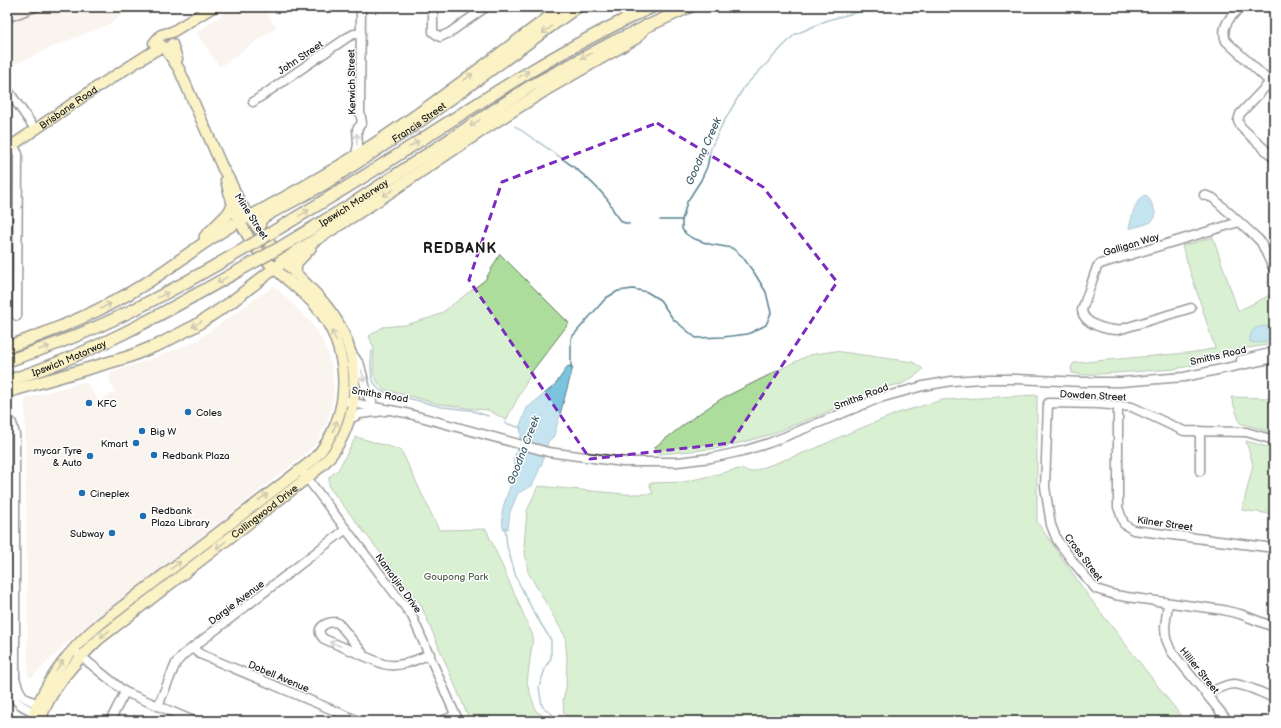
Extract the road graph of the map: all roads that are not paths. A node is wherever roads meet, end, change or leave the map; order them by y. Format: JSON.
{"nodes":[{"id":1,"x":214,"y":7,"type":"edge"},
{"id":2,"x":361,"y":7,"type":"edge"},
{"id":3,"x":433,"y":7,"type":"edge"},
{"id":4,"x":486,"y":7,"type":"edge"},
{"id":5,"x":562,"y":7,"type":"edge"},
{"id":6,"x":578,"y":7,"type":"edge"},
{"id":7,"x":652,"y":7,"type":"edge"},
{"id":8,"x":689,"y":7,"type":"edge"},
{"id":9,"x":1242,"y":7,"type":"edge"},
{"id":10,"x":646,"y":26,"type":"junction"},
{"id":11,"x":361,"y":34,"type":"junction"},
{"id":12,"x":166,"y":42,"type":"junction"},
{"id":13,"x":1272,"y":80,"type":"edge"},
{"id":14,"x":7,"y":89,"type":"edge"},
{"id":15,"x":253,"y":102,"type":"dead end"},
{"id":16,"x":35,"y":129,"type":"junction"},
{"id":17,"x":10,"y":147,"type":"edge"},
{"id":18,"x":356,"y":156,"type":"junction"},
{"id":19,"x":1274,"y":158,"type":"edge"},
{"id":20,"x":224,"y":169,"type":"junction"},
{"id":21,"x":1204,"y":195,"type":"dead end"},
{"id":22,"x":233,"y":206,"type":"junction"},
{"id":23,"x":244,"y":219,"type":"junction"},
{"id":24,"x":1239,"y":222,"type":"junction"},
{"id":25,"x":266,"y":232,"type":"junction"},
{"id":26,"x":317,"y":238,"type":"junction"},
{"id":27,"x":205,"y":243,"type":"junction"},
{"id":28,"x":284,"y":261,"type":"junction"},
{"id":29,"x":274,"y":269,"type":"junction"},
{"id":30,"x":1274,"y":270,"type":"edge"},
{"id":31,"x":295,"y":273,"type":"junction"},
{"id":32,"x":1191,"y":308,"type":"dead end"},
{"id":33,"x":17,"y":316,"type":"dead end"},
{"id":34,"x":7,"y":347,"type":"edge"},
{"id":35,"x":350,"y":351,"type":"junction"},
{"id":36,"x":1274,"y":352,"type":"edge"},
{"id":37,"x":1274,"y":358,"type":"edge"},
{"id":38,"x":7,"y":361,"type":"edge"},
{"id":39,"x":1167,"y":378,"type":"junction"},
{"id":40,"x":7,"y":381,"type":"edge"},
{"id":41,"x":7,"y":392,"type":"edge"},
{"id":42,"x":343,"y":399,"type":"junction"},
{"id":43,"x":353,"y":401,"type":"junction"},
{"id":44,"x":372,"y":401,"type":"junction"},
{"id":45,"x":1048,"y":403,"type":"joint"},
{"id":46,"x":1118,"y":406,"type":"junction"},
{"id":47,"x":392,"y":409,"type":"junction"},
{"id":48,"x":7,"y":418,"type":"edge"},
{"id":49,"x":350,"y":419,"type":"junction"},
{"id":50,"x":1200,"y":431,"type":"junction"},
{"id":51,"x":1274,"y":440,"type":"edge"},
{"id":52,"x":514,"y":441,"type":"junction"},
{"id":53,"x":300,"y":470,"type":"junction"},
{"id":54,"x":1200,"y":471,"type":"dead end"},
{"id":55,"x":307,"y":478,"type":"junction"},
{"id":56,"x":346,"y":529,"type":"junction"},
{"id":57,"x":1274,"y":548,"type":"edge"},
{"id":58,"x":1168,"y":603,"type":"junction"},
{"id":59,"x":1274,"y":627,"type":"edge"},
{"id":60,"x":192,"y":648,"type":"junction"},
{"id":61,"x":72,"y":650,"type":"junction"},
{"id":62,"x":362,"y":654,"type":"junction"},
{"id":63,"x":430,"y":654,"type":"junction"},
{"id":64,"x":81,"y":657,"type":"junction"},
{"id":65,"x":125,"y":692,"type":"junction"},
{"id":66,"x":1207,"y":694,"type":"junction"},
{"id":67,"x":1274,"y":698,"type":"edge"},
{"id":68,"x":158,"y":706,"type":"junction"},
{"id":69,"x":38,"y":713,"type":"edge"},
{"id":70,"x":457,"y":718,"type":"edge"},
{"id":71,"x":110,"y":721,"type":"edge"},
{"id":72,"x":194,"y":721,"type":"edge"},
{"id":73,"x":359,"y":721,"type":"edge"},
{"id":74,"x":440,"y":721,"type":"edge"},
{"id":75,"x":1228,"y":721,"type":"edge"}],
"edges":[{"from":1,"to":12,"type":"main road","name":"Brisbane Road"},
{"from":2,"to":11,"type":"street","name":"Kerwich Street"},
{"from":3,"to":4,"type":"street"},
{"from":18,"to":5,"type":"main road","name":"Francis Street","one_way":true},
{"from":6,"to":25,"type":"main road","name":"Francis Street","one_way":true},
{"from":25,"to":7,"type":"highway","name":"Ipswich Motorway","one_way":true},
{"from":8,"to":10,"type":"highway","name":"Ipswich Motorway"},
{"from":9,"to":13,"type":"street"},
{"from":10,"to":26,"type":"highway","one_way":true},
{"from":10,"to":40,"type":"highway","name":"Ipswich Motorway","one_way":true,"bridge":true},
{"from":11,"to":15,"type":"street","name":"John Street"},
{"from":18,"to":11,"type":"street","name":"Kerwich Street","one_way":true},
{"from":12,"to":16,"type":"main road","name":"Brisbane Road"},
{"from":12,"to":20,"type":"main road","name":"Mine Street"},
{"from":13,"to":19,"type":"street"},
{"from":14,"to":16,"type":"street"},
{"from":16,"to":17,"type":"main road","name":"Brisbane Road"},
{"from":17,"to":33,"type":"street"},
{"from":18,"to":23,"type":"main road","name":"Francis Street"},
{"from":20,"to":22,"type":"main road","name":"Mine Street"},
{"from":20,"to":23,"type":"main road","name":"Mine Street"},
{"from":21,"to":24,"type":"street"},
{"from":22,"to":23,"type":"main road","name":"Mine Street"},
{"from":22,"to":27,"type":"highway"},
{"from":23,"to":25,"type":"main road","name":"Mine Street"},
{"from":23,"to":27,"type":"highway"},
{"from":23,"to":29,"type":"main road","name":"Mine Street"},
{"from":24,"to":30,"type":"street"},
{"from":24,"to":32,"type":"street","name":"Galligan Way"},
{"from":25,"to":28,"type":"main road","name":"Mine Street"},
{"from":38,"to":25,"type":"highway","name":"Ipswich Motorway","one_way":true,"bridge":true},
{"from":26,"to":28,"type":"highway"},
{"from":26,"to":31,"type":"highway"},
{"from":34,"to":27,"type":"highway","one_way":true},
{"from":28,"to":29,"type":"highway"},
{"from":28,"to":31,"type":"main road","name":"Collingwood Drive"},
{"from":29,"to":41,"type":"highway","one_way":true},
{"from":42,"to":29,"type":"main road","name":"Collingwood Drive","one_way":true},
{"from":31,"to":35,"type":"main road","name":"Collingwood Drive"},
{"from":35,"to":43,"type":"main road","name":"Collingwood Drive"},
{"from":35,"to":44,"type":"street","one_way":true},
{"from":36,"to":39,"type":"street","name":"Smiths Road"},
{"from":37,"to":39,"type":"street","name":"Smiths Road"},
{"from":39,"to":52,"type":"street","name":"Smiths Road"},
{"from":42,"to":43,"type":"street","name":"Smiths Road"},
{"from":53,"to":42,"type":"main road","name":"Collingwood Drive","one_way":true},
{"from":43,"to":44,"type":"street","name":"Smiths Road"},
{"from":43,"to":47,"type":"street","name":"Smiths Road"},
{"from":43,"to":49,"type":"main road","name":"Collingwood Drive"},
{"from":44,"to":52,"type":"street","name":"Smiths Road"},
{"from":45,"to":46,"type":"street","name":"Dowden Street"},
{"from":45,"to":58,"type":"street","name":"Cross Street"},
{"from":46,"to":50,"type":"street","name":"Dowden Street"},
{"from":46,"to":57,"type":"street","name":"Kilner Street"},
{"from":47,"to":49,"type":"street"},
{"from":47,"to":52,"type":"street","name":"Smiths Road"},
{"from":48,"to":69,"type":"street"},
{"from":49,"to":55,"type":"main road","name":"Collingwood Drive"},
{"from":50,"to":51,"type":"street","name":"Dowden Street"},
{"from":50,"to":54,"type":"street"},
{"from":53,"to":55,"type":"street","name":"Namatjira Drive"},
{"from":61,"to":53,"type":"main road","name":"Collingwood Drive","one_way":true},
{"from":55,"to":56,"type":"street","name":"Namatjira Drive"},
{"from":55,"to":64,"type":"main road","name":"Collingwood Drive","one_way":true},
{"from":56,"to":60,"type":"street","name":"Dargie Avenue"},
{"from":56,"to":63,"type":"street","name":"Namatjira Drive"},
{"from":58,"to":59,"type":"street","name":"Cross Street"},
{"from":58,"to":66,"type":"street","name":"Hillier Street"},
{"from":60,"to":68,"type":"street","name":"Dargie Avenue"},
{"from":60,"to":73,"type":"street","name":"Dobell Avenue"},
{"from":61,"to":64,"type":"street"},
{"from":69,"to":61,"type":"main road","name":"Collingwood Drive","one_way":true},
{"from":62,"to":62,"type":"street","one_way":true},
{"from":62,"to":63,"type":"street"},
{"from":63,"to":70,"type":"street","name":"Namatjira Drive"},
{"from":64,"to":65,"type":"street"},
{"from":64,"to":69,"type":"main road","name":"Collingwood Drive"},
{"from":65,"to":68,"type":"street"},
{"from":65,"to":71,"type":"street"},
{"from":66,"to":67,"type":"street"},
{"from":66,"to":75,"type":"street","name":"Hillier Street"},
{"from":68,"to":72,"type":"street"},
{"from":70,"to":74,"type":"street"}]}
